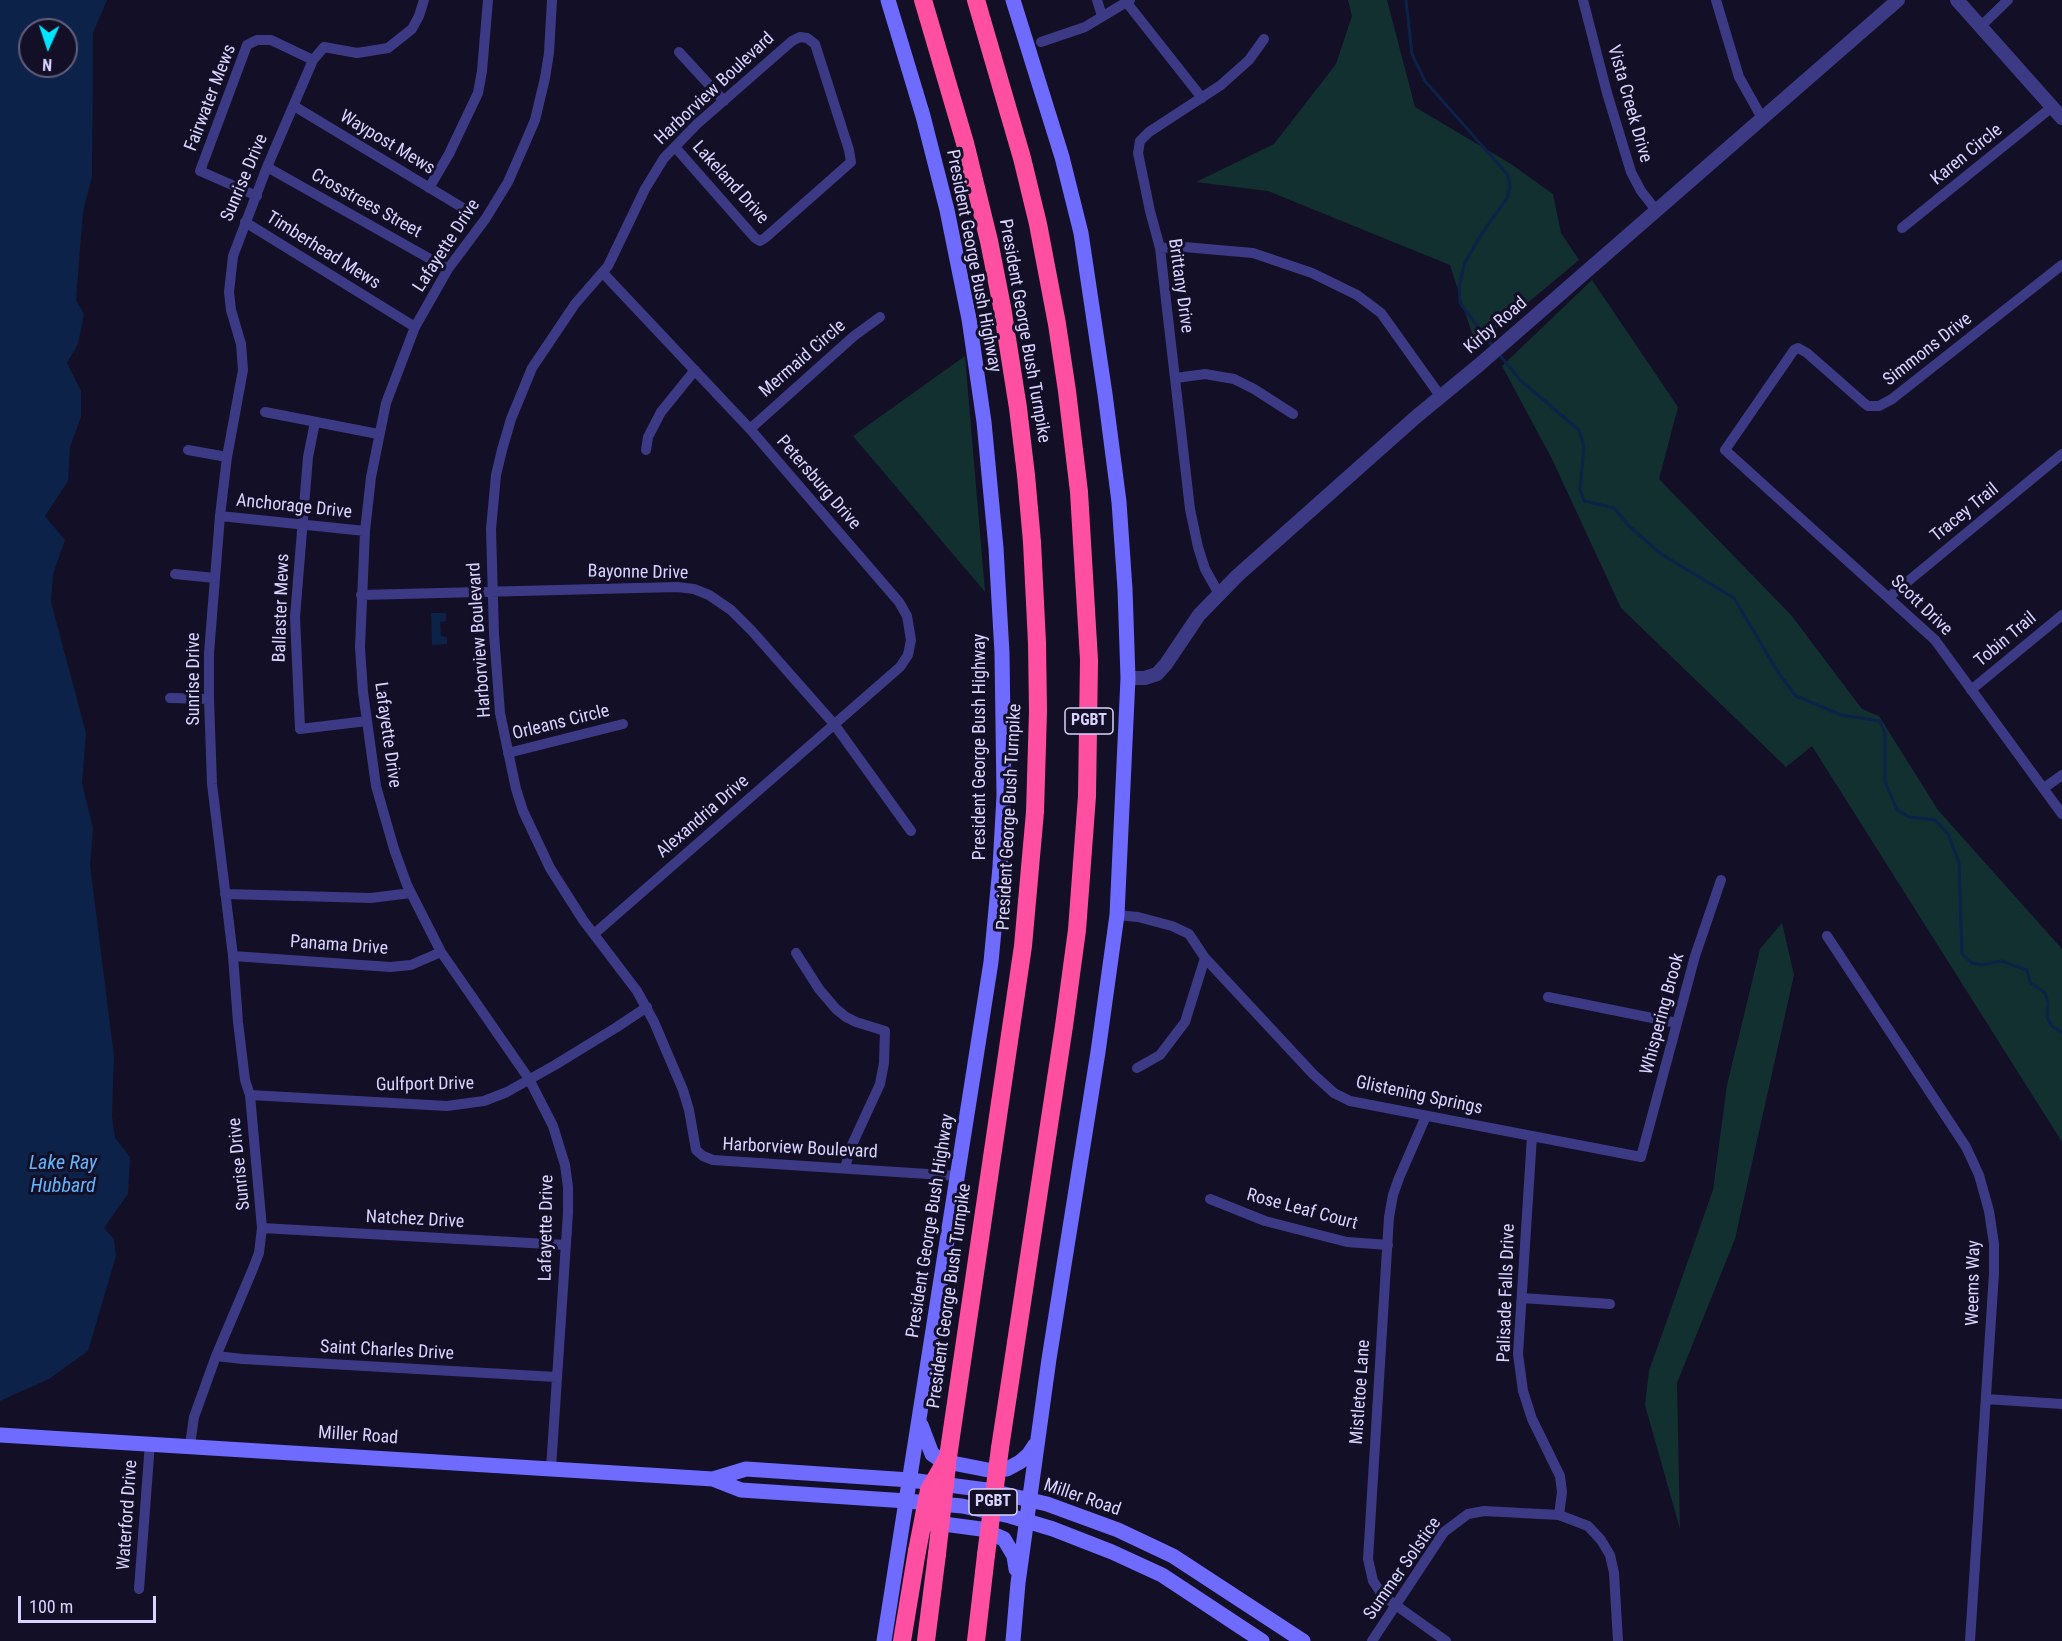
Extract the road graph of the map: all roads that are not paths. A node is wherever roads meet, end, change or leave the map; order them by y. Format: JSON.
{"nodes":[{"id":1,"x":424,"y":0,"type":"edge"},
{"id":2,"x":488,"y":0,"type":"edge"},
{"id":3,"x":552,"y":0,"type":"edge"},
{"id":4,"x":888,"y":0,"type":"edge"},
{"id":5,"x":922,"y":0,"type":"edge"},
{"id":6,"x":976,"y":0,"type":"edge"},
{"id":7,"x":1013,"y":0,"type":"edge"},
{"id":8,"x":1097,"y":0,"type":"edge"},
{"id":9,"x":1583,"y":0,"type":"edge"},
{"id":10,"x":1716,"y":0,"type":"edge"},
{"id":11,"x":1898,"y":0,"type":"edge"},
{"id":12,"x":1957,"y":0,"type":"edge"},
{"id":13,"x":2008,"y":0,"type":"edge"},
{"id":14,"x":1129,"y":1,"type":"edge"},
{"id":15,"x":1102,"y":16,"type":"junction"},
{"id":16,"x":1981,"y":26,"type":"junction"},
{"id":17,"x":1264,"y":39,"type":"dead end"},
{"id":18,"x":1041,"y":42,"type":"dead end"},
{"id":19,"x":679,"y":52,"type":"dead end"},
{"id":20,"x":313,"y":60,"type":"junction"},
{"id":21,"x":1202,"y":98,"type":"junction"},
{"id":22,"x":723,"y":101,"type":"junction"},
{"id":23,"x":294,"y":106,"type":"junction"},
{"id":24,"x":2052,"y":107,"type":"junction"},
{"id":25,"x":1762,"y":118,"type":"junction"},
{"id":26,"x":2062,"y":118,"type":"edge"},
{"id":27,"x":675,"y":147,"type":"junction"},
{"id":28,"x":267,"y":167,"type":"junction"},
{"id":29,"x":429,"y":188,"type":"junction"},
{"id":30,"x":257,"y":196,"type":"junction"},
{"id":31,"x":462,"y":208,"type":"dead end"},
{"id":32,"x":1656,"y":210,"type":"junction"},
{"id":33,"x":245,"y":222,"type":"junction"},
{"id":34,"x":1902,"y":228,"type":"dead end"},
{"id":35,"x":760,"y":241,"type":"joint"},
{"id":36,"x":1160,"y":248,"type":"junction"},
{"id":37,"x":2062,"y":265,"type":"edge"},
{"id":38,"x":448,"y":269,"type":"junction"},
{"id":39,"x":603,"y":273,"type":"junction"},
{"id":40,"x":880,"y":317,"type":"dead end"},
{"id":41,"x":415,"y":327,"type":"junction"},
{"id":42,"x":695,"y":370,"type":"junction"},
{"id":43,"x":1176,"y":378,"type":"junction"},
{"id":44,"x":1441,"y":397,"type":"junction"},
{"id":45,"x":265,"y":412,"type":"dead end"},
{"id":46,"x":1293,"y":414,"type":"dead end"},
{"id":47,"x":315,"y":422,"type":"junction"},
{"id":48,"x":750,"y":429,"type":"junction"},
{"id":49,"x":378,"y":434,"type":"junction"},
{"id":50,"x":188,"y":450,"type":"dead end"},
{"id":51,"x":646,"y":450,"type":"dead end"},
{"id":52,"x":1725,"y":450,"type":"joint"},
{"id":53,"x":2062,"y":454,"type":"edge"},
{"id":54,"x":227,"y":457,"type":"junction"},
{"id":55,"x":220,"y":516,"type":"junction"},
{"id":56,"x":302,"y":524,"type":"junction"},
{"id":57,"x":365,"y":531,"type":"junction"},
{"id":58,"x":175,"y":574,"type":"dead end"},
{"id":59,"x":215,"y":578,"type":"junction"},
{"id":60,"x":494,"y":592,"type":"junction"},
{"id":61,"x":1219,"y":594,"type":"junction"},
{"id":62,"x":361,"y":595,"type":"junction"},
{"id":63,"x":1889,"y":597,"type":"junction"},
{"id":64,"x":2062,"y":615,"type":"edge"},
{"id":65,"x":1128,"y":678,"type":"junction"},
{"id":66,"x":1971,"y":690,"type":"junction"},
{"id":67,"x":170,"y":698,"type":"dead end"},
{"id":68,"x":208,"y":699,"type":"junction"},
{"id":69,"x":367,"y":721,"type":"junction"},
{"id":70,"x":623,"y":724,"type":"dead end"},
{"id":71,"x":834,"y":724,"type":"junction"},
{"id":72,"x":508,"y":753,"type":"junction"},
{"id":73,"x":2062,"y":775,"type":"edge"},
{"id":74,"x":2043,"y":788,"type":"junction"},
{"id":75,"x":2062,"y":814,"type":"edge"},
{"id":76,"x":912,"y":831,"type":"dead end"},
{"id":77,"x":1721,"y":880,"type":"dead end"},
{"id":78,"x":411,"y":893,"type":"junction"},
{"id":79,"x":225,"y":894,"type":"junction"},
{"id":80,"x":1117,"y":915,"type":"junction"},
{"id":81,"x":594,"y":934,"type":"junction"},
{"id":82,"x":1827,"y":936,"type":"dead end"},
{"id":83,"x":441,"y":952,"type":"junction"},
{"id":84,"x":796,"y":953,"type":"dead end"},
{"id":85,"x":233,"y":956,"type":"junction"},
{"id":86,"x":1205,"y":958,"type":"junction"},
{"id":87,"x":1548,"y":997,"type":"dead end"},
{"id":88,"x":646,"y":1007,"type":"junction"},
{"id":89,"x":1677,"y":1023,"type":"junction"},
{"id":90,"x":1137,"y":1068,"type":"dead end"},
{"id":91,"x":529,"y":1079,"type":"junction"},
{"id":92,"x":249,"y":1095,"type":"junction"},
{"id":93,"x":1426,"y":1116,"type":"junction"},
{"id":94,"x":1532,"y":1136,"type":"junction"},
{"id":95,"x":1641,"y":1157,"type":"joint"},
{"id":96,"x":845,"y":1168,"type":"junction"},
{"id":97,"x":958,"y":1176,"type":"junction"},
{"id":98,"x":1210,"y":1199,"type":"dead end"},
{"id":99,"x":262,"y":1228,"type":"junction"},
{"id":100,"x":566,"y":1245,"type":"junction"},
{"id":101,"x":1388,"y":1245,"type":"junction"},
{"id":102,"x":1522,"y":1298,"type":"junction"},
{"id":103,"x":1610,"y":1304,"type":"dead end"},
{"id":104,"x":216,"y":1356,"type":"junction"},
{"id":105,"x":556,"y":1377,"type":"junction"},
{"id":106,"x":1986,"y":1399,"type":"junction"},
{"id":107,"x":2062,"y":1404,"type":"edge"},
{"id":108,"x":920,"y":1419,"type":"junction"},
{"id":109,"x":0,"y":1435,"type":"edge"},
{"id":110,"x":1037,"y":1440,"type":"junction"},
{"id":111,"x":150,"y":1443,"type":"junction"},
{"id":112,"x":190,"y":1445,"type":"junction"},
{"id":113,"x":949,"y":1449,"type":"junction"},
{"id":114,"x":551,"y":1468,"type":"junction"},
{"id":115,"x":713,"y":1479,"type":"junction"},
{"id":116,"x":910,"y":1480,"type":"junction"},
{"id":117,"x":1029,"y":1500,"type":"junction"},
{"id":118,"x":907,"y":1501,"type":"junction"},
{"id":119,"x":1559,"y":1515,"type":"junction"},
{"id":120,"x":1026,"y":1521,"type":"junction"},
{"id":121,"x":898,"y":1554,"type":"junction"},
{"id":122,"x":987,"y":1555,"type":"junction"},
{"id":123,"x":1018,"y":1584,"type":"junction"},
{"id":124,"x":139,"y":1589,"type":"dead end"},
{"id":125,"x":1395,"y":1607,"type":"junction"},
{"id":126,"x":884,"y":1641,"type":"edge"},
{"id":127,"x":902,"y":1641,"type":"edge"},
{"id":128,"x":926,"y":1641,"type":"edge"},
{"id":129,"x":976,"y":1641,"type":"edge"},
{"id":130,"x":989,"y":1641,"type":"edge"},
{"id":131,"x":1013,"y":1641,"type":"edge"},
{"id":132,"x":1262,"y":1641,"type":"edge"},
{"id":133,"x":1303,"y":1641,"type":"edge"},
{"id":134,"x":1372,"y":1641,"type":"edge"},
{"id":135,"x":1446,"y":1641,"type":"edge"},
{"id":136,"x":1618,"y":1641,"type":"edge"},
{"id":137,"x":1970,"y":1641,"type":"edge"}],
"edges":[{"from":1,"to":20,"type":"street"},
{"from":2,"to":29,"type":"street"},
{"from":3,"to":38,"type":"street","name":"Lafayette Drive"},
{"from":4,"to":97,"type":"main road","name":"President George Bush Highway"},
{"from":5,"to":113,"type":"highway","name":"President George Bush Turnpike","number":"PGBT"},
{"from":6,"to":122,"type":"highway","name":"President George Bush Turnpike","number":"PGBT","bridge":true},
{"from":7,"to":65,"type":"main road"},
{"from":8,"to":15,"type":"street"},
{"from":9,"to":32,"type":"street","name":"Vista Creek Drive"},
{"from":10,"to":25,"type":"street"},
{"from":11,"to":25,"type":"street","name":"Kirby Road"},
{"from":12,"to":16,"type":"street"},
{"from":13,"to":16,"type":"street"},
{"from":14,"to":15,"type":"street"},
{"from":14,"to":21,"type":"street"},
{"from":15,"to":18,"type":"street"},
{"from":16,"to":24,"type":"street"},
{"from":17,"to":21,"type":"street","name":"Brittany Drive"},
{"from":19,"to":22,"type":"street"},
{"from":20,"to":23,"type":"street","name":"Sunrise Drive"},
{"from":20,"to":30,"type":"street","name":"Fairwater Mews"},
{"from":21,"to":36,"type":"street","name":"Brittany Drive"},
{"from":22,"to":27,"type":"street","name":"Harborview Boulevard"},
{"from":22,"to":35,"type":"street","name":"Harborview Boulevard"},
{"from":23,"to":28,"type":"street","name":"Sunrise Drive"},
{"from":23,"to":29,"type":"street","name":"Waypost Mews"},
{"from":24,"to":26,"type":"street"},
{"from":24,"to":34,"type":"street","name":"Karen Circle"},
{"from":25,"to":32,"type":"street","name":"Kirby Road"},
{"from":27,"to":35,"type":"street","name":"Lakeland Drive"},
{"from":27,"to":39,"type":"street","name":"Harborview Boulevard"},
{"from":28,"to":30,"type":"street","name":"Sunrise Drive"},
{"from":28,"to":38,"type":"street","name":"Crosstrees Street"},
{"from":29,"to":31,"type":"street","name":"Waypost Mews"},
{"from":30,"to":33,"type":"street","name":"Sunrise Drive"},
{"from":32,"to":44,"type":"street","name":"Kirby Road"},
{"from":33,"to":41,"type":"street","name":"Timberhead Mews"},
{"from":33,"to":54,"type":"street","name":"Sunrise Drive"},
{"from":36,"to":43,"type":"street","name":"Brittany Drive"},
{"from":36,"to":44,"type":"street"},
{"from":37,"to":52,"type":"street","name":"Simmons Drive"},
{"from":38,"to":41,"type":"street","name":"Lafayette Drive"},
{"from":39,"to":42,"type":"street","name":"Petersburg Drive"},
{"from":39,"to":60,"type":"street","name":"Harborview Boulevard"},
{"from":40,"to":48,"type":"street","name":"Mermaid Circle"},
{"from":41,"to":49,"type":"street","name":"Lafayette Drive"},
{"from":42,"to":48,"type":"street","name":"Petersburg Drive"},
{"from":42,"to":51,"type":"street"},
{"from":43,"to":46,"type":"street"},
{"from":43,"to":61,"type":"street","name":"Brittany Drive"},
{"from":44,"to":61,"type":"street","name":"Kirby Road"},
{"from":45,"to":47,"type":"street"},
{"from":47,"to":49,"type":"street"},
{"from":47,"to":56,"type":"street","name":"Ballaster Mews"},
{"from":48,"to":71,"type":"street","name":"Petersburg Drive"},
{"from":49,"to":57,"type":"street","name":"Lafayette Drive"},
{"from":50,"to":54,"type":"street"},
{"from":52,"to":63,"type":"street","name":"Scott Drive"},
{"from":53,"to":63,"type":"street","name":"Tracey Trail"},
{"from":54,"to":55,"type":"street","name":"Sunrise Drive"},
{"from":55,"to":56,"type":"street","name":"Anchorage Drive"},
{"from":55,"to":59,"type":"street","name":"Sunrise Drive"},
{"from":56,"to":57,"type":"street","name":"Anchorage Drive"},
{"from":56,"to":69,"type":"street","name":"Ballaster Mews"},
{"from":57,"to":62,"type":"street","name":"Lafayette Drive"},
{"from":58,"to":59,"type":"street"},
{"from":59,"to":68,"type":"street","name":"Sunrise Drive"},
{"from":60,"to":62,"type":"street","name":"Bayonne Drive"},
{"from":60,"to":71,"type":"street","name":"Bayonne Drive"},
{"from":60,"to":72,"type":"street","name":"Harborview Boulevard"},
{"from":61,"to":65,"type":"street","name":"Kirby Road"},
{"from":62,"to":69,"type":"street","name":"Lafayette Drive"},
{"from":63,"to":66,"type":"street","name":"Scott Drive"},
{"from":64,"to":66,"type":"street","name":"Tobin Trail"},
{"from":65,"to":80,"type":"main road"},
{"from":66,"to":74,"type":"street","name":"Scott Drive"},
{"from":67,"to":68,"type":"street"},
{"from":68,"to":79,"type":"street","name":"Sunrise Drive"},
{"from":69,"to":78,"type":"street","name":"Lafayette Drive"},
{"from":70,"to":72,"type":"street","name":"Orleans Circle"},
{"from":71,"to":76,"type":"street","name":"Bayonne Drive"},
{"from":71,"to":81,"type":"street","name":"Alexandria Drive"},
{"from":72,"to":81,"type":"street","name":"Harborview Boulevard"},
{"from":73,"to":74,"type":"street"},
{"from":74,"to":75,"type":"street","name":"Scott Drive"},
{"from":77,"to":89,"type":"street","name":"Whispering Brook"},
{"from":78,"to":79,"type":"street"},
{"from":78,"to":83,"type":"street","name":"Lafayette Drive"},
{"from":79,"to":85,"type":"street","name":"Sunrise Drive"},
{"from":80,"to":86,"type":"street","name":"Glistening Springs"},
{"from":80,"to":110,"type":"main road"},
{"from":81,"to":88,"type":"street","name":"Harborview Boulevard"},
{"from":82,"to":106,"type":"street","name":"Weems Way"},
{"from":83,"to":85,"type":"street","name":"Panama Drive"},
{"from":83,"to":91,"type":"street","name":"Lafayette Drive"},
{"from":84,"to":96,"type":"street"},
{"from":85,"to":92,"type":"street","name":"Sunrise Drive"},
{"from":86,"to":90,"type":"street"},
{"from":86,"to":93,"type":"street","name":"Glistening Springs"},
{"from":87,"to":89,"type":"street"},
{"from":88,"to":91,"type":"street","name":"Gulfport Drive"},
{"from":88,"to":96,"type":"street","name":"Harborview Boulevard"},
{"from":89,"to":95,"type":"street","name":"Whispering Brook"},
{"from":91,"to":92,"type":"street","name":"Gulfport Drive"},
{"from":91,"to":100,"type":"street","name":"Lafayette Drive"},
{"from":92,"to":99,"type":"street","name":"Sunrise Drive"},
{"from":93,"to":94,"type":"street","name":"Glistening Springs"},
{"from":93,"to":101,"type":"street","name":"Mistletoe Lane"},
{"from":94,"to":95,"type":"street","name":"Glistening Springs"},
{"from":94,"to":102,"type":"street","name":"Palisade Falls Drive"},
{"from":96,"to":97,"type":"street","name":"Harborview Boulevard"},
{"from":97,"to":108,"type":"main road","name":"President George Bush Highway"},
{"from":98,"to":101,"type":"street","name":"Rose Leaf Court"},
{"from":99,"to":100,"type":"street","name":"Natchez Drive"},
{"from":99,"to":104,"type":"street","name":"Sunrise Drive"},
{"from":100,"to":105,"type":"street","name":"Lafayette Drive"},
{"from":101,"to":125,"type":"street","name":"Mistletoe Lane"},
{"from":102,"to":103,"type":"street"},
{"from":102,"to":119,"type":"street","name":"Palisade Falls Drive"},
{"from":104,"to":105,"type":"street","name":"Saint Charles Drive"},
{"from":104,"to":112,"type":"street","name":"Sunrise Drive"},
{"from":105,"to":114,"type":"street","name":"Lafayette Drive"},
{"from":106,"to":107,"type":"street"},
{"from":106,"to":137,"type":"street","name":"Weems Way"},
{"from":108,"to":110,"type":"main road"},
{"from":108,"to":116,"type":"main road","name":"President George Bush Highway"},
{"from":109,"to":111,"type":"main road","name":"Miller Road"},
{"from":110,"to":117,"type":"main road"},
{"from":111,"to":112,"type":"main road","name":"Miller Road"},
{"from":111,"to":124,"type":"street","name":"Waterford Drive"},
{"from":112,"to":114,"type":"main road","name":"Miller Road"},
{"from":113,"to":127,"type":"highway","bridge":true},
{"from":113,"to":128,"type":"highway","name":"President George Bush Turnpike","number":"PGBT","bridge":true},
{"from":114,"to":115,"type":"main road","name":"Miller Road"},
{"from":115,"to":116,"type":"main road","name":"Miller Road"},
{"from":115,"to":118,"type":"main road","name":"Miller Road"},
{"from":116,"to":117,"type":"main road","name":"Miller Road"},
{"from":116,"to":118,"type":"main road","name":"President George Bush Highway"},
{"from":117,"to":120,"type":"main road"},
{"from":117,"to":133,"type":"main road","name":"Miller Road"},
{"from":118,"to":120,"type":"main road","name":"Miller Road"},
{"from":118,"to":121,"type":"main road","name":"President George Bush Highway"},
{"from":119,"to":125,"type":"street","name":"Summer Solstice"},
{"from":119,"to":136,"type":"street","name":"Summer Solstice"},
{"from":120,"to":123,"type":"main road"},
{"from":120,"to":132,"type":"main road","name":"Miller Road"},
{"from":121,"to":123,"type":"main road"},
{"from":121,"to":126,"type":"main road","name":"President George Bush Highway"},
{"from":122,"to":129,"type":"highway","name":"President George Bush Turnpike","number":"PGBT"},
{"from":122,"to":130,"type":"highway"},
{"from":123,"to":131,"type":"main road"},
{"from":125,"to":134,"type":"street","name":"Summer Solstice"},
{"from":125,"to":135,"type":"street","name":"Mistletoe Lane"}]}
